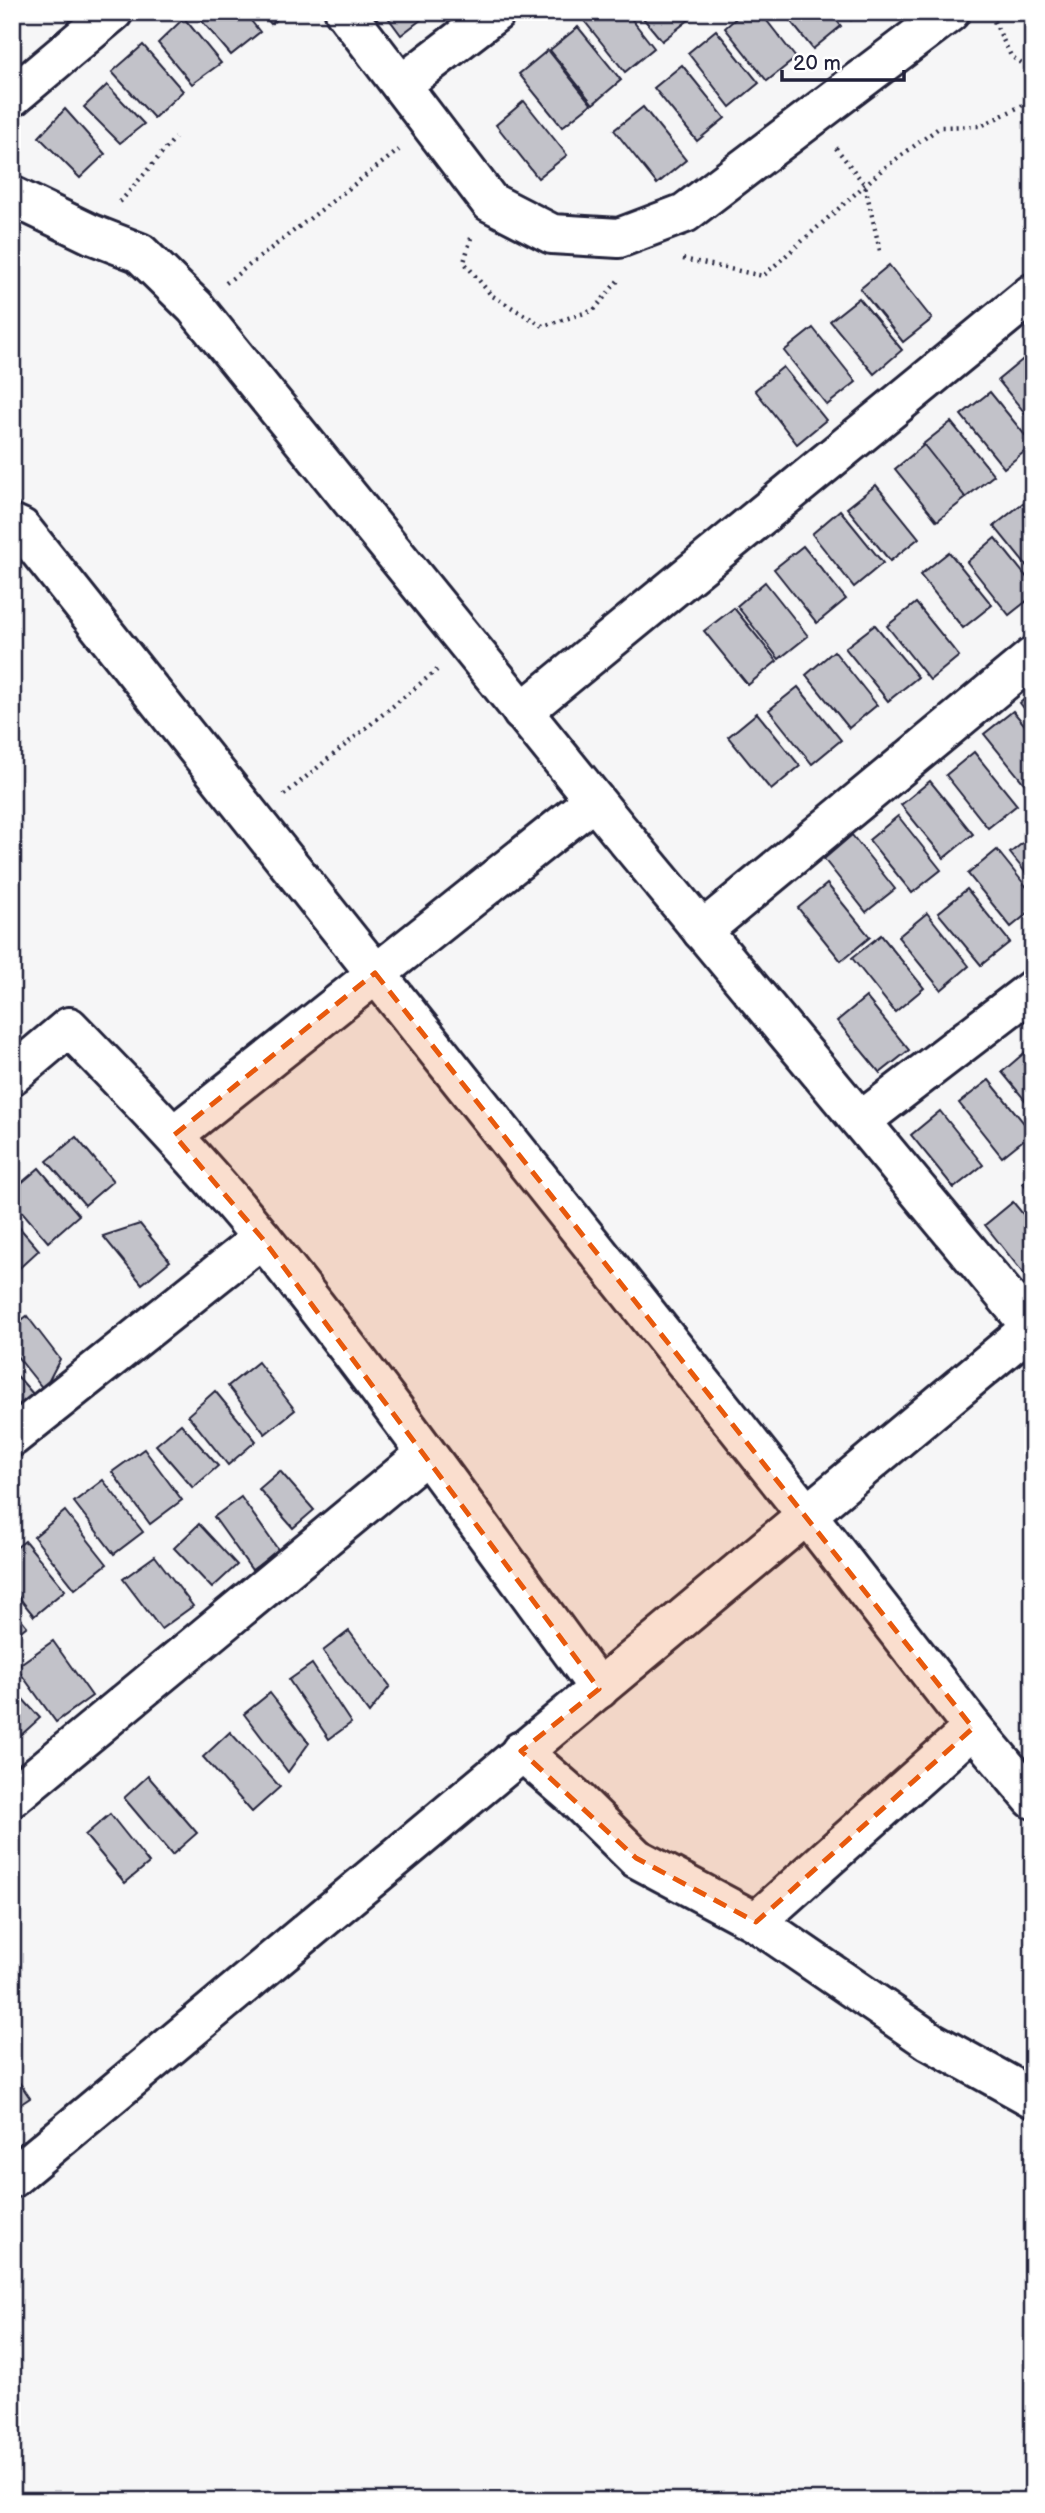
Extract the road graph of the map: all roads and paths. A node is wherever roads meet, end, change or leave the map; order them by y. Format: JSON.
{"nodes":[{"id":1,"x":113,"y":12,"type":"edge"},
{"id":2,"x":345,"y":12,"type":"edge"},
{"id":3,"x":496,"y":12,"type":"edge"},
{"id":4,"x":950,"y":12,"type":"edge"},
{"id":5,"x":990,"y":12,"type":"edge"},
{"id":6,"x":1033,"y":72,"type":"edge"},
{"id":7,"x":401,"y":85,"type":"junction"},
{"id":8,"x":12,"y":97,"type":"edge"},
{"id":9,"x":811,"y":117,"type":"junction"},
{"id":10,"x":432,"y":125,"type":"junction"},
{"id":11,"x":176,"y":138,"type":"dead end"},
{"id":12,"x":12,"y":196,"type":"edge"},
{"id":13,"x":91,"y":234,"type":"junction"},
{"id":14,"x":880,"y":251,"type":"dead end"},
{"id":15,"x":1033,"y":293,"type":"edge"},
{"id":16,"x":195,"y":307,"type":"junction"},
{"id":17,"x":12,"y":524,"type":"edge"},
{"id":18,"x":468,"y":644,"type":"junction"},
{"id":19,"x":1033,"y":657,"type":"edge"},
{"id":20,"x":522,"y":712,"type":"junction"},
{"id":21,"x":594,"y":800,"type":"junction"},
{"id":22,"x":253,"y":820,"type":"junction"},
{"id":23,"x":702,"y":931,"type":"junction"},
{"id":24,"x":375,"y":973,"type":"junction"},
{"id":25,"x":1033,"y":989,"type":"edge"},
{"id":26,"x":12,"y":1075,"type":"edge"},
{"id":27,"x":861,"y":1121,"type":"junction"},
{"id":28,"x":174,"y":1135,"type":"junction"},
{"id":29,"x":262,"y":1238,"type":"junction"},
{"id":30,"x":1032,"y":1327,"type":"edge"},
{"id":31,"x":12,"y":1437,"type":"edge"},
{"id":32,"x":426,"y":1454,"type":"junction"},
{"id":33,"x":807,"y":1515,"type":"junction"},
{"id":34,"x":599,"y":1689,"type":"junction"},
{"id":35,"x":973,"y":1728,"type":"junction"},
{"id":36,"x":521,"y":1751,"type":"junction"},
{"id":37,"x":12,"y":1797,"type":"edge"},
{"id":38,"x":1033,"y":1799,"type":"edge"},
{"id":39,"x":756,"y":1922,"type":"junction"},
{"id":40,"x":1033,"y":2098,"type":"edge"},
{"id":41,"x":12,"y":2178,"type":"edge"}],
"edges":[{"from":1,"to":8,"type":"street"},
{"from":2,"to":7,"type":"street"},
{"from":3,"to":7,"type":"street"},
{"from":4,"to":9,"type":"street"},
{"from":5,"to":6,"type":"path"},
{"from":7,"to":10,"type":"street"},
{"from":9,"to":10,"type":"street"},
{"from":9,"to":14,"type":"path"},
{"from":10,"to":16,"type":"path"},
{"from":11,"to":13,"type":"path"},
{"from":12,"to":13,"type":"street"},
{"from":13,"to":16,"type":"street"},
{"from":15,"to":20,"type":"street"},
{"from":16,"to":18,"type":"street"},
{"from":17,"to":22,"type":"street"},
{"from":18,"to":20,"type":"street"},
{"from":18,"to":22,"type":"path"},
{"from":19,"to":23,"type":"street"},
{"from":20,"to":21,"type":"street"},
{"from":21,"to":23,"type":"street"},
{"from":21,"to":24,"type":"street"},
{"from":22,"to":24,"type":"street"},
{"from":23,"to":27,"type":"street"},
{"from":24,"to":28,"type":"street"},
{"from":24,"to":33,"type":"street"},
{"from":25,"to":27,"type":"street"},
{"from":26,"to":28,"type":"street"},
{"from":27,"to":30,"type":"street"},
{"from":28,"to":29,"type":"street"},
{"from":29,"to":31,"type":"street"},
{"from":29,"to":32,"type":"street"},
{"from":30,"to":33,"type":"street"},
{"from":32,"to":34,"type":"street"},
{"from":32,"to":37,"type":"street"},
{"from":33,"to":34,"type":"street"},
{"from":33,"to":35,"type":"street"},
{"from":34,"to":36,"type":"street"},
{"from":35,"to":38,"type":"street"},
{"from":35,"to":39,"type":"street"},
{"from":36,"to":39,"type":"street"},
{"from":36,"to":41,"type":"street"},
{"from":39,"to":40,"type":"street"}]}
